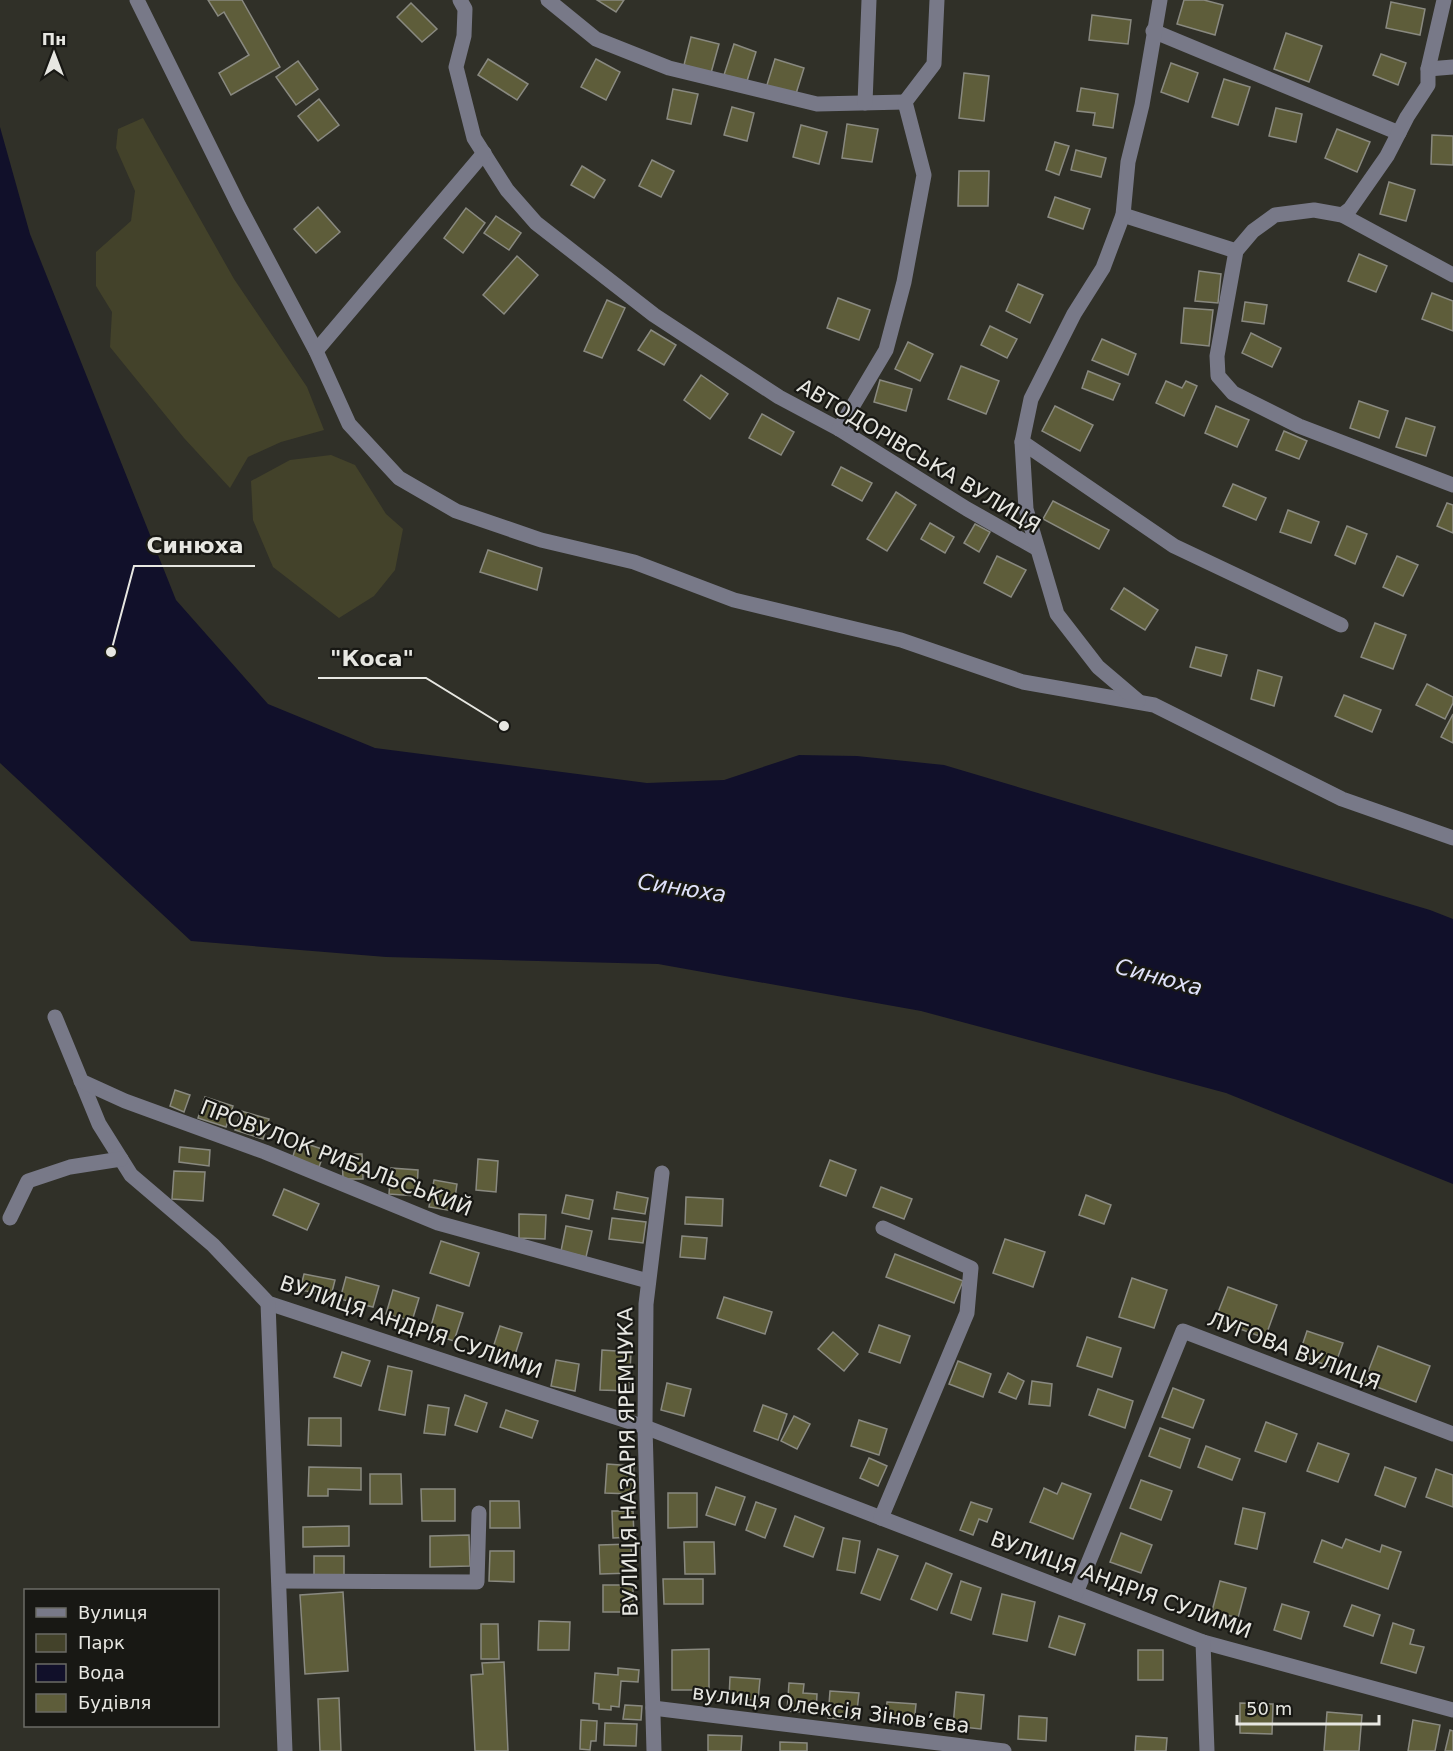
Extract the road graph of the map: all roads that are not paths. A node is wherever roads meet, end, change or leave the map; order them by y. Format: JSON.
{"nodes":[{"id":1,"x":137,"y":0,"type":"edge"},
{"id":2,"x":460,"y":0,"type":"edge"},
{"id":3,"x":548,"y":0,"type":"edge"},
{"id":4,"x":869,"y":0,"type":"edge"},
{"id":5,"x":938,"y":0,"type":"edge"},
{"id":6,"x":1160,"y":0,"type":"edge"},
{"id":7,"x":1444,"y":0,"type":"edge"},
{"id":8,"x":1153,"y":31,"type":"junction"},
{"id":9,"x":1453,"y":67,"type":"edge"},
{"id":10,"x":1428,"y":69,"type":"junction"},
{"id":11,"x":905,"y":102,"type":"junction"},
{"id":12,"x":865,"y":103,"type":"junction"},
{"id":13,"x":1399,"y":133,"type":"junction"},
{"id":14,"x":484,"y":153,"type":"junction"},
{"id":15,"x":1124,"y":215,"type":"junction"},
{"id":16,"x":1341,"y":215,"type":"junction"},
{"id":17,"x":1236,"y":251,"type":"junction"},
{"id":18,"x":1453,"y":275,"type":"edge"},
{"id":19,"x":316,"y":351,"type":"junction"},
{"id":20,"x":839,"y":429,"type":"junction"},
{"id":21,"x":1022,"y":442,"type":"junction"},
{"id":22,"x":1453,"y":485,"type":"edge"},
{"id":23,"x":1036,"y":548,"type":"junction"},
{"id":24,"x":1341,"y":625,"type":"dead end"},
{"id":25,"x":1139,"y":702,"type":"junction"},
{"id":26,"x":1453,"y":838,"type":"edge"},
{"id":27,"x":54,"y":1017,"type":"dead end"},
{"id":28,"x":81,"y":1081,"type":"junction"},
{"id":29,"x":121,"y":1160,"type":"junction"},
{"id":30,"x":662,"y":1173,"type":"dead end"},
{"id":31,"x":10,"y":1218,"type":"dead end"},
{"id":32,"x":883,"y":1228,"type":"dead end"},
{"id":33,"x":648,"y":1281,"type":"junction"},
{"id":34,"x":268,"y":1303,"type":"junction"},
{"id":35,"x":645,"y":1427,"type":"junction"},
{"id":36,"x":1453,"y":1434,"type":"edge"},
{"id":37,"x":479,"y":1513,"type":"dead end"},
{"id":38,"x":881,"y":1518,"type":"junction"},
{"id":39,"x":279,"y":1581,"type":"junction"},
{"id":40,"x":1076,"y":1593,"type":"junction"},
{"id":41,"x":1203,"y":1642,"type":"junction"},
{"id":42,"x":653,"y":1708,"type":"junction"},
{"id":43,"x":1453,"y":1710,"type":"edge"},
{"id":44,"x":285,"y":1751,"type":"edge"},
{"id":45,"x":654,"y":1751,"type":"edge"},
{"id":46,"x":1004,"y":1751,"type":"edge"},
{"id":47,"x":1207,"y":1751,"type":"edge"}],
"edges":[{"from":1,"to":19,"type":"street"},
{"from":2,"to":14,"type":"street","name":"АВТОДОРІВСЬКА ВУЛИЦЯ"},
{"from":3,"to":12,"type":"street"},
{"from":4,"to":12,"type":"street"},
{"from":5,"to":11,"type":"street"},
{"from":6,"to":8,"type":"street"},
{"from":7,"to":10,"type":"street"},
{"from":8,"to":13,"type":"street"},
{"from":8,"to":15,"type":"street"},
{"from":9,"to":10,"type":"street"},
{"from":10,"to":13,"type":"street"},
{"from":11,"to":12,"type":"street"},
{"from":11,"to":20,"type":"street"},
{"from":13,"to":16,"type":"street"},
{"from":14,"to":19,"type":"street"},
{"from":14,"to":20,"type":"street","name":"АВТОДОРІВСЬКА ВУЛИЦЯ"},
{"from":15,"to":17,"type":"street"},
{"from":15,"to":21,"type":"street"},
{"from":16,"to":17,"type":"street"},
{"from":16,"to":18,"type":"street"},
{"from":17,"to":22,"type":"street"},
{"from":19,"to":25,"type":"street"},
{"from":20,"to":23,"type":"street","name":"АВТОДОРІВСЬКА ВУЛИЦЯ"},
{"from":21,"to":23,"type":"street"},
{"from":21,"to":24,"type":"street"},
{"from":23,"to":25,"type":"street","name":"АВТОДОРІВСЬКА ВУЛИЦЯ"},
{"from":25,"to":26,"type":"street","name":"АВТОДОРІВСЬКА ВУЛИЦЯ"},
{"from":27,"to":28,"type":"street","name":"ВУЛИЦЯ АНДРІЯ СУЛИМИ"},
{"from":28,"to":29,"type":"street","name":"ВУЛИЦЯ АНДРІЯ СУЛИМИ"},
{"from":28,"to":33,"type":"street","name":"ПРОВУЛОК РИБАЛЬСЬКИЙ"},
{"from":29,"to":31,"type":"street"},
{"from":29,"to":34,"type":"street","name":"ВУЛИЦЯ АНДРІЯ СУЛИМИ"},
{"from":30,"to":33,"type":"street","name":"ВУЛИЦЯ НАЗАРІЯ ЯРЕМЧУКА"},
{"from":32,"to":38,"type":"street"},
{"from":33,"to":35,"type":"street","name":"ВУЛИЦЯ НАЗАРІЯ ЯРЕМЧУКА"},
{"from":34,"to":35,"type":"street","name":"ВУЛИЦЯ АНДРІЯ СУЛИМИ"},
{"from":34,"to":39,"type":"street"},
{"from":35,"to":38,"type":"street","name":"ВУЛИЦЯ АНДРІЯ СУЛИМИ"},
{"from":35,"to":42,"type":"street","name":"ВУЛИЦЯ НАЗАРІЯ ЯРЕМЧУКА"},
{"from":36,"to":40,"type":"street","name":"ЛУГОВА ВУЛИЦЯ"},
{"from":37,"to":39,"type":"street"},
{"from":38,"to":40,"type":"street","name":"ВУЛИЦЯ АНДРІЯ СУЛИМИ"},
{"from":39,"to":44,"type":"street"},
{"from":40,"to":41,"type":"street","name":"ВУЛИЦЯ АНДРІЯ СУЛИМИ"},
{"from":41,"to":43,"type":"street","name":"ВУЛИЦЯ АНДРІЯ СУЛИМИ"},
{"from":41,"to":47,"type":"street"},
{"from":42,"to":45,"type":"street","name":"ВУЛИЦЯ НАЗАРІЯ ЯРЕМЧУКА"},
{"from":42,"to":46,"type":"street","name":"вулиця Олексія Зіновʼєва"}]}
